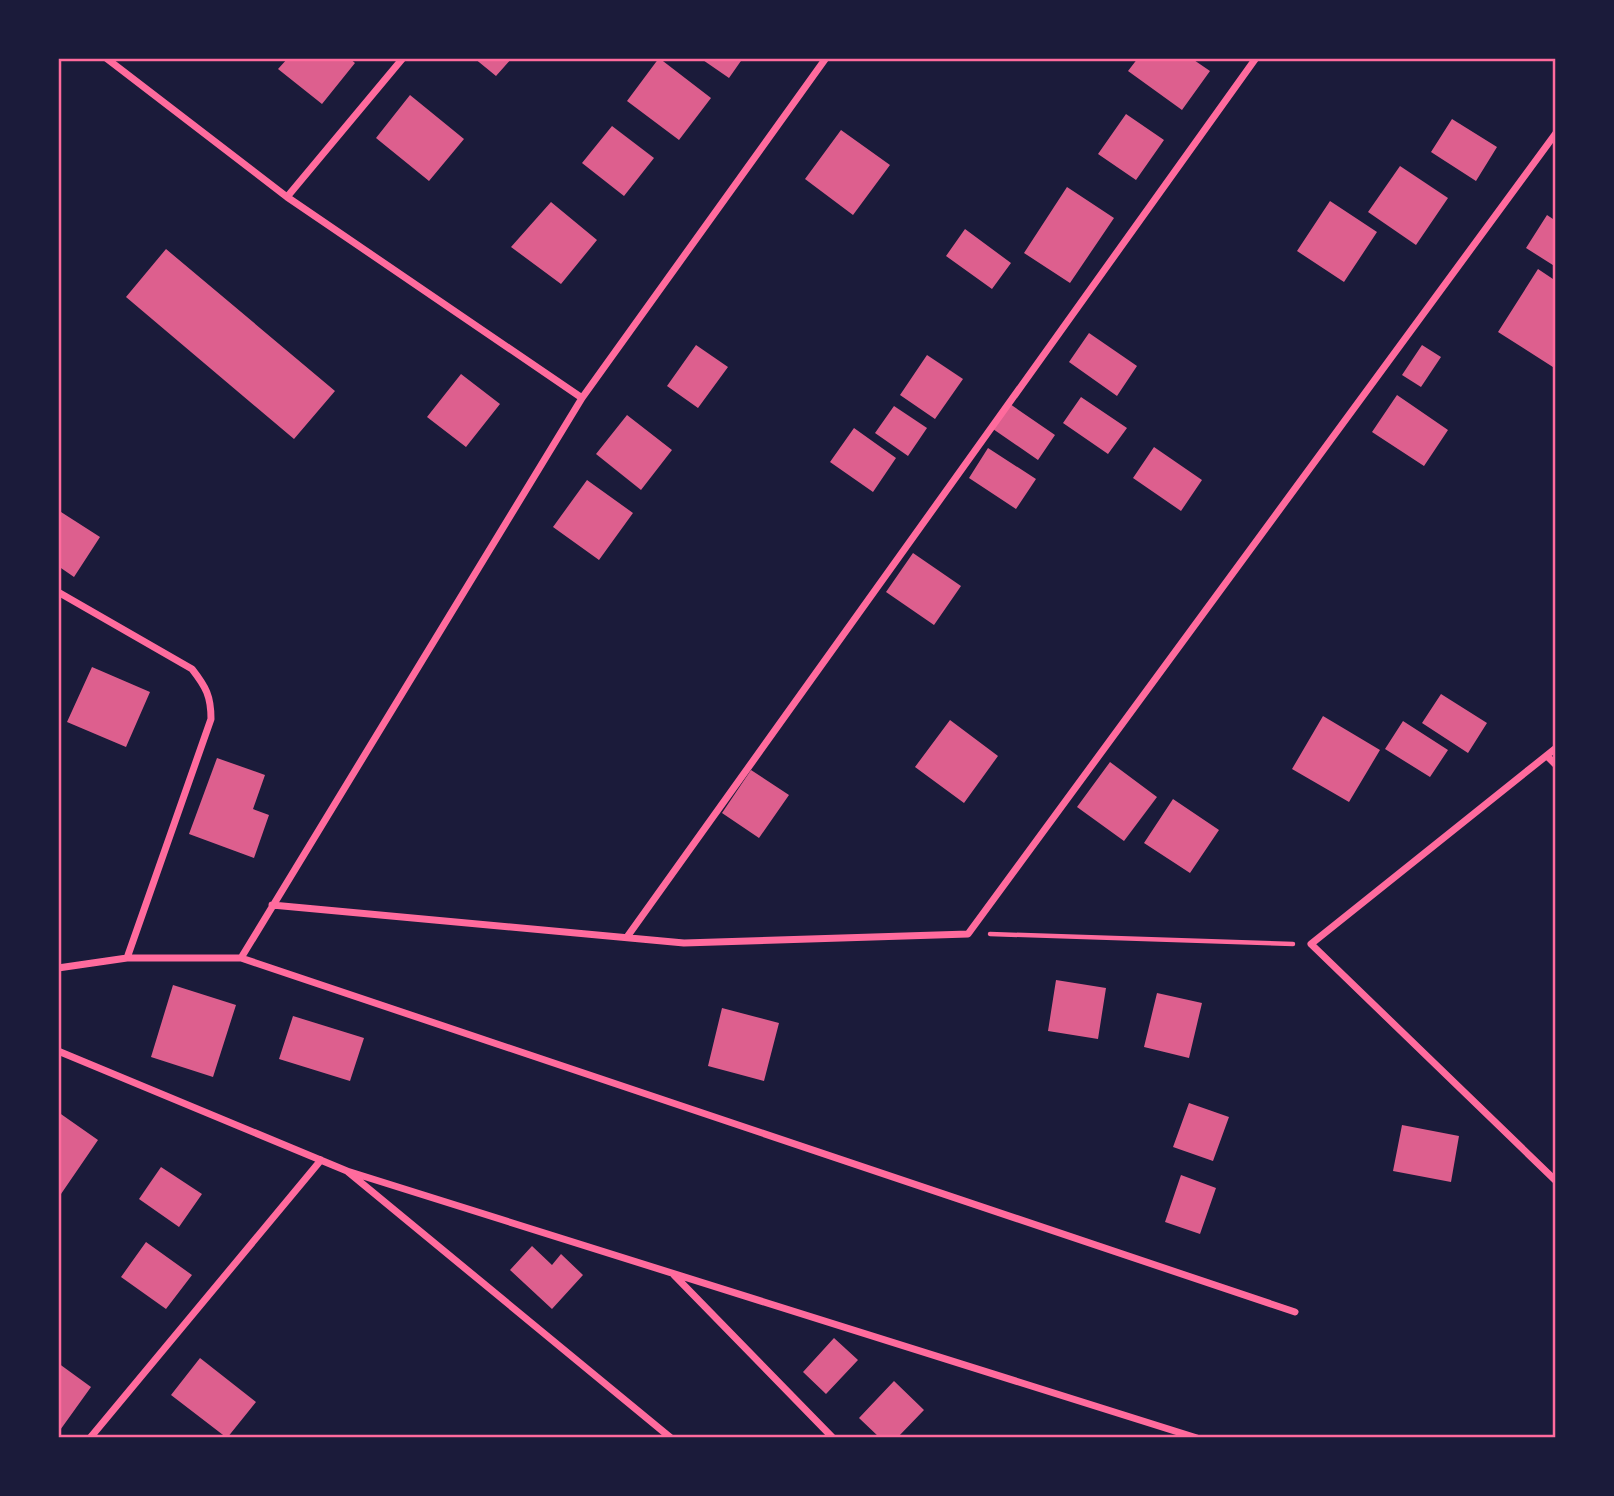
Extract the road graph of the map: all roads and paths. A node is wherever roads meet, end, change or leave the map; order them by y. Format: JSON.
{"nodes":[{"id":1,"x":106,"y":58,"type":"edge"},
{"id":2,"x":403,"y":58,"type":"edge"},
{"id":3,"x":826,"y":58,"type":"edge"},
{"id":4,"x":1256,"y":58,"type":"edge"},
{"id":5,"x":1556,"y":133,"type":"edge"},
{"id":6,"x":288,"y":197,"type":"junction"},
{"id":7,"x":582,"y":398,"type":"junction"},
{"id":8,"x":58,"y":592,"type":"edge"},
{"id":9,"x":1556,"y":748,"type":"edge"},
{"id":10,"x":1547,"y":756,"type":"junction"},
{"id":11,"x":1556,"y":765,"type":"edge"},
{"id":12,"x":272,"y":905,"type":"junction"},
{"id":13,"x":968,"y":934,"type":"junction"},
{"id":14,"x":627,"y":937,"type":"junction"},
{"id":15,"x":1311,"y":944,"type":"junction"},
{"id":16,"x":127,"y":958,"type":"junction"},
{"id":17,"x":242,"y":958,"type":"junction"},
{"id":18,"x":58,"y":968,"type":"edge"},
{"id":19,"x":58,"y":1051,"type":"edge"},
{"id":20,"x":321,"y":1160,"type":"junction"},
{"id":21,"x":347,"y":1171,"type":"junction"},
{"id":22,"x":1556,"y":1181,"type":"edge"},
{"id":23,"x":674,"y":1274,"type":"junction"},
{"id":24,"x":1295,"y":1312,"type":"dead end"},
{"id":25,"x":90,"y":1438,"type":"edge"},
{"id":26,"x":671,"y":1438,"type":"edge"},
{"id":27,"x":834,"y":1438,"type":"edge"},
{"id":28,"x":1197,"y":1438,"type":"edge"}],
"edges":[{"from":1,"to":6,"type":"street"},
{"from":2,"to":6,"type":"street"},
{"from":3,"to":7,"type":"street"},
{"from":4,"to":14,"type":"street"},
{"from":5,"to":13,"type":"street"},
{"from":6,"to":7,"type":"street"},
{"from":7,"to":12,"type":"street"},
{"from":8,"to":16,"type":"street"},
{"from":9,"to":10,"type":"street"},
{"from":10,"to":11,"type":"street"},
{"from":10,"to":15,"type":"street"},
{"from":12,"to":14,"type":"street"},
{"from":12,"to":17,"type":"street"},
{"from":13,"to":14,"type":"street"},
{"from":13,"to":15,"type":"path"},
{"from":15,"to":22,"type":"street"},
{"from":16,"to":17,"type":"street"},
{"from":16,"to":18,"type":"street"},
{"from":17,"to":24,"type":"street"},
{"from":19,"to":20,"type":"street"},
{"from":20,"to":21,"type":"street"},
{"from":20,"to":25,"type":"street"},
{"from":21,"to":23,"type":"street"},
{"from":21,"to":26,"type":"street"},
{"from":23,"to":27,"type":"street"},
{"from":23,"to":28,"type":"street"}]}
